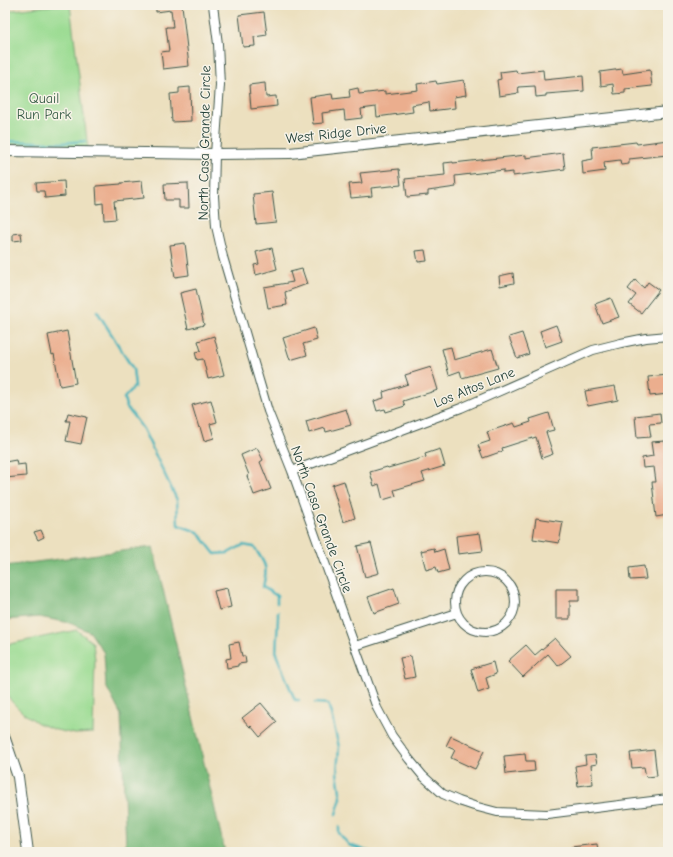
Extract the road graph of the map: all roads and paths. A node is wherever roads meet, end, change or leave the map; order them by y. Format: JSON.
{"nodes":[{"id":1,"x":213,"y":5,"type":"edge"},
{"id":2,"x":668,"y":112,"type":"edge"},
{"id":3,"x":5,"y":151,"type":"edge"},
{"id":4,"x":215,"y":154,"type":"junction"},
{"id":5,"x":668,"y":336,"type":"edge"},
{"id":6,"x":292,"y":471,"type":"junction"},
{"id":7,"x":457,"y":612,"type":"junction"},
{"id":8,"x":355,"y":646,"type":"junction"},
{"id":9,"x":5,"y":739,"type":"edge"},
{"id":10,"x":668,"y":799,"type":"edge"},
{"id":11,"x":28,"y":852,"type":"edge"}],
"edges":[{"from":1,"to":4,"type":"street","name":"North Casa Grande Circle"},
{"from":2,"to":4,"type":"street","name":"West Ridge Drive"},
{"from":3,"to":4,"type":"street","name":"West Ridge Drive"},
{"from":4,"to":6,"type":"street","name":"North Casa Grande Circle"},
{"from":5,"to":6,"type":"street","name":"Los Altos Lane"},
{"from":6,"to":8,"type":"street","name":"North Casa Grande Circle"},
{"from":7,"to":7,"type":"street"},
{"from":7,"to":8,"type":"street"},
{"from":8,"to":10,"type":"street","name":"North Casa Grande Circle"},
{"from":9,"to":11,"type":"street"}]}
